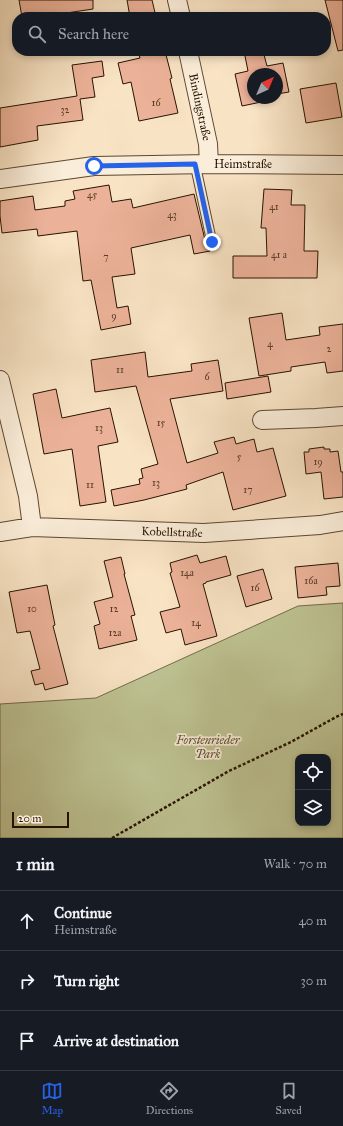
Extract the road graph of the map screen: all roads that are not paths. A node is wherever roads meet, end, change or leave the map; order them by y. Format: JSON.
{"nodes":[{"id":1,"x":177,"y":0,"type":"edge"},
{"id":2,"x":180,"y":12,"type":"edge"},
{"id":3,"x":189,"y":56,"type":"edge"},
{"id":4,"x":202,"y":164,"type":"junction"},
{"id":5,"x":343,"y":165,"type":"edge"},
{"id":6,"x":0,"y":179,"type":"edge"},
{"id":7,"x":212,"y":242,"type":"dead end"},
{"id":8,"x":0,"y":380,"type":"edge"},
{"id":9,"x":343,"y":416,"type":"edge"},
{"id":10,"x":262,"y":420,"type":"dead end"},
{"id":11,"x":343,"y":521,"type":"edge"},
{"id":12,"x":32,"y":527,"type":"junction"},
{"id":13,"x":0,"y":532,"type":"edge"}],
"edges":[{"from":1,"to":2,"type":"street"},
{"from":3,"to":4,"type":"street","name":"Bindingstraße"},
{"from":4,"to":5,"type":"street","name":"Heimstraße"},
{"from":4,"to":6,"type":"street","name":"Heimstraße"},
{"from":4,"to":7,"type":"lane"},
{"from":8,"to":12,"type":"street"},
{"from":9,"to":10,"type":"street"},
{"from":11,"to":12,"type":"street","name":"Kobellstraße"},
{"from":12,"to":13,"type":"street","name":"Kobellstraße"}]}
